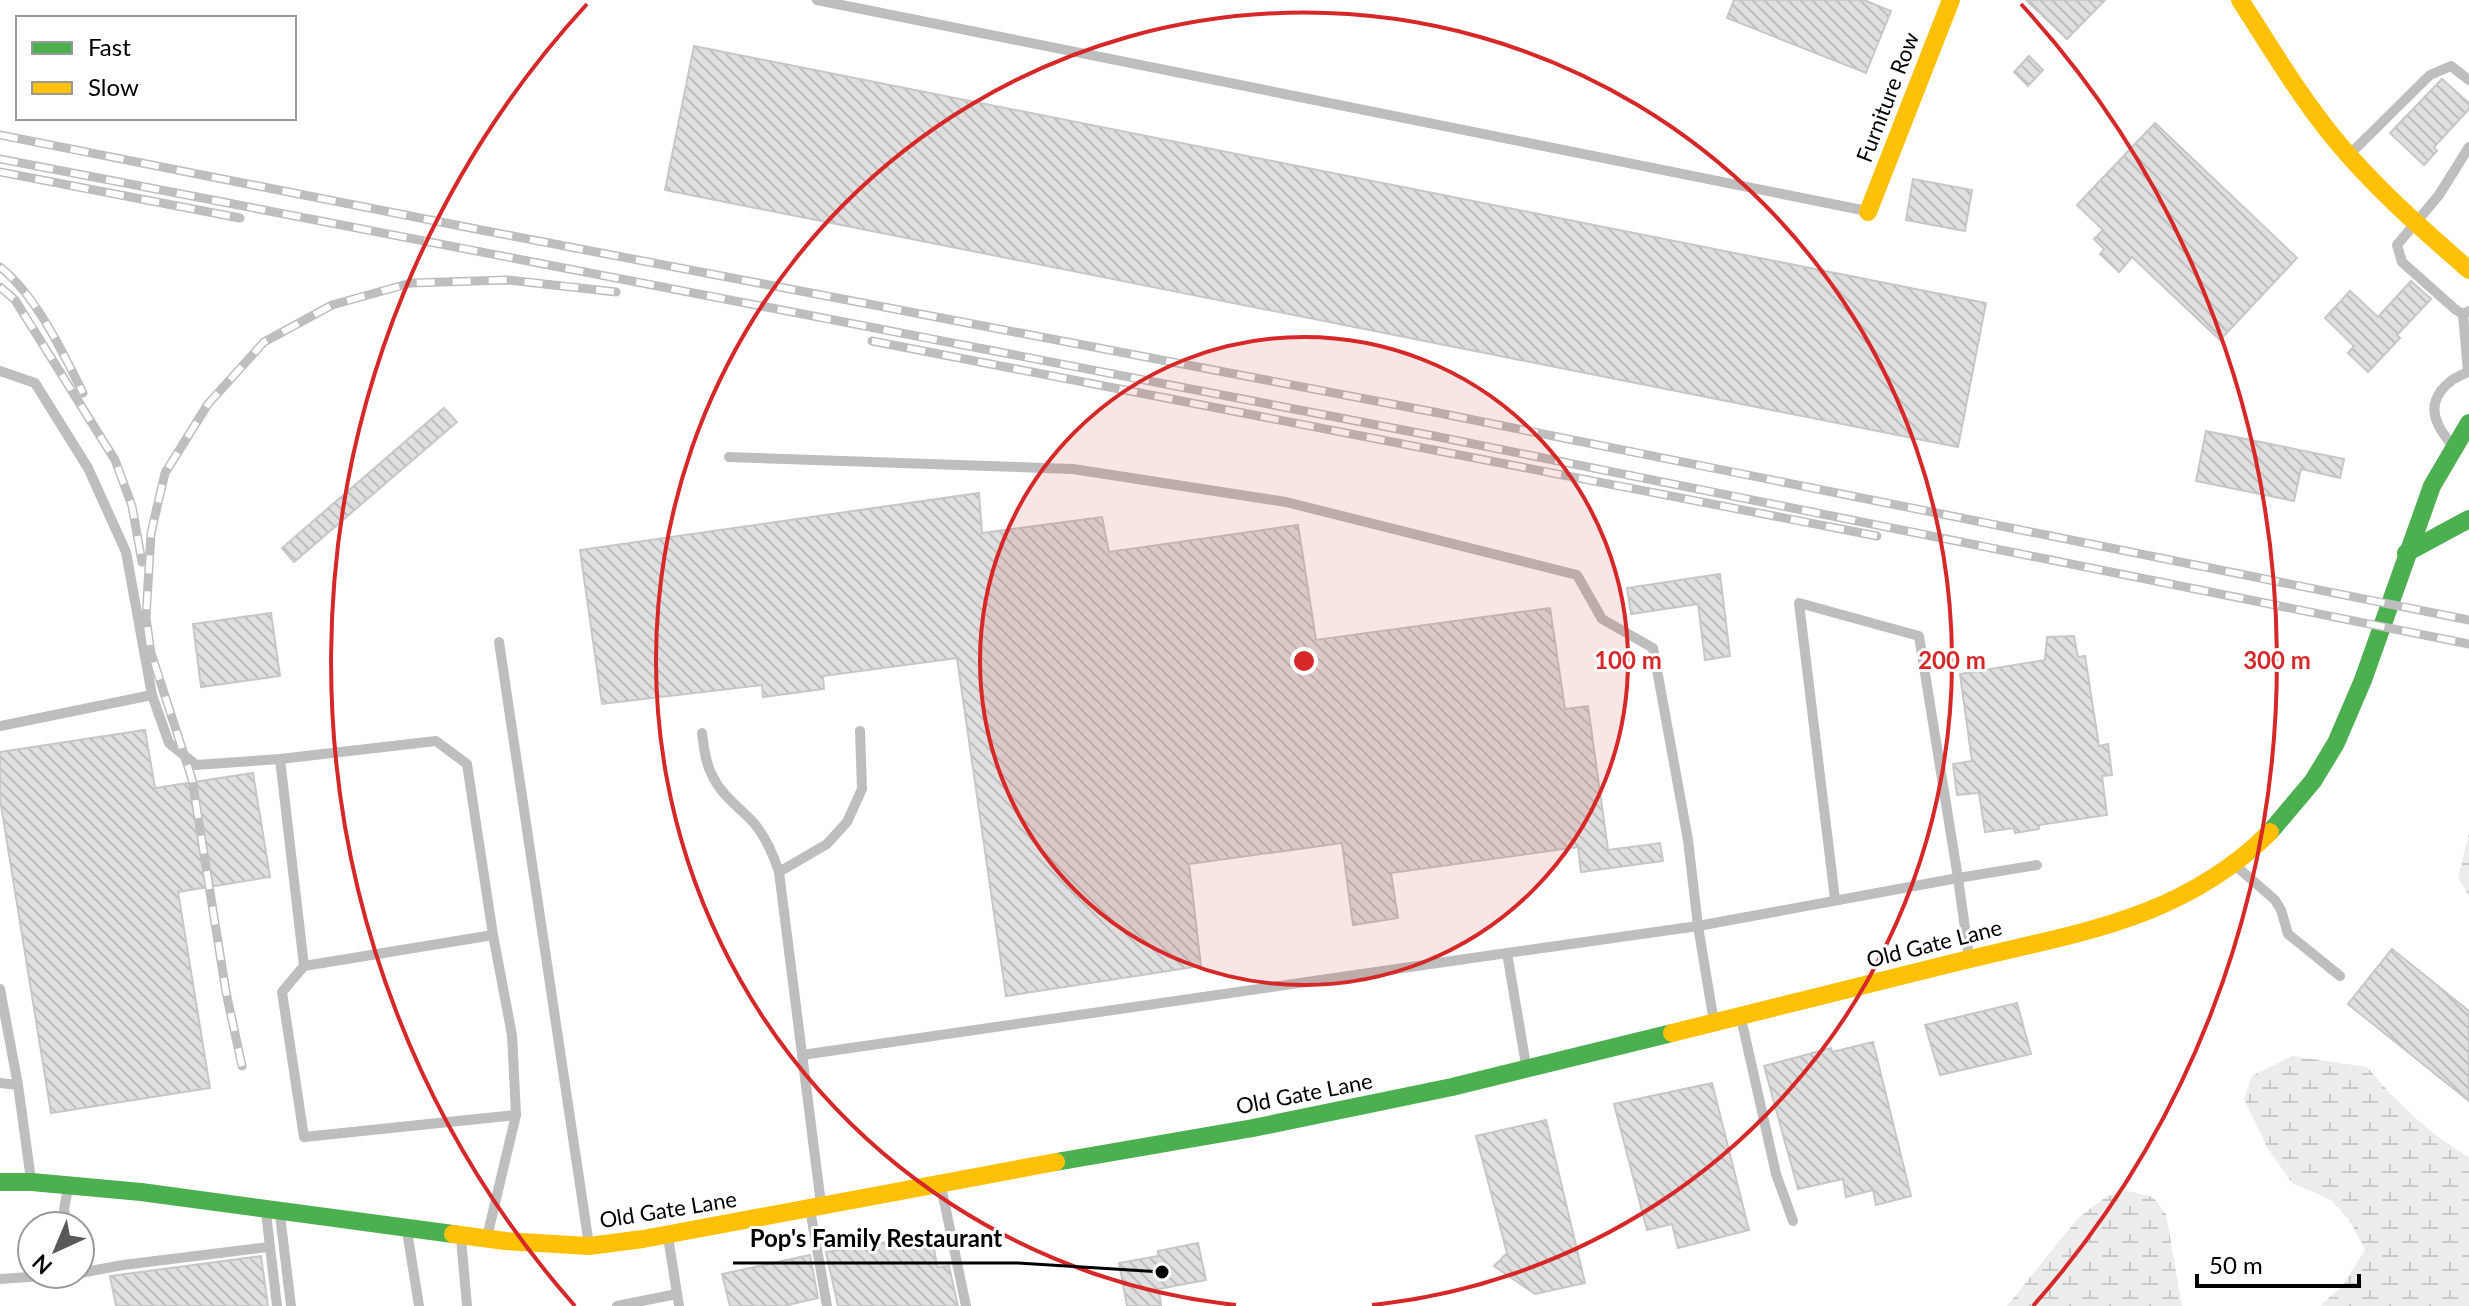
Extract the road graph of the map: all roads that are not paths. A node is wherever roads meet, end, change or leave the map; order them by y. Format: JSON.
{"nodes":[{"id":1,"x":817,"y":0,"type":"edge"},
{"id":2,"x":1951,"y":0,"type":"edge"},
{"id":3,"x":2240,"y":0,"type":"edge"},
{"id":4,"x":2469,"y":80,"type":"edge"},
{"id":5,"x":2469,"y":147,"type":"edge"},
{"id":6,"x":2349,"y":154,"type":"junction"},
{"id":7,"x":1868,"y":212,"type":"joint"},
{"id":8,"x":2416,"y":224,"type":"junction"},
{"id":9,"x":2469,"y":270,"type":"edge"},
{"id":10,"x":2466,"y":312,"type":"edge"},
{"id":11,"x":0,"y":371,"type":"edge"},
{"id":12,"x":2468,"y":372,"type":"edge"},
{"id":13,"x":2469,"y":423,"type":"edge"},
{"id":14,"x":2453,"y":447,"type":"junction"},
{"id":15,"x":729,"y":457,"type":"dead end"},
{"id":16,"x":2469,"y":519,"type":"edge"},
{"id":17,"x":2406,"y":553,"type":"junction"},
{"id":18,"x":499,"y":642,"type":"dead end"},
{"id":19,"x":152,"y":695,"type":"junction"},
{"id":20,"x":0,"y":726,"type":"edge"},
{"id":21,"x":860,"y":731,"type":"dead end"},
{"id":22,"x":702,"y":733,"type":"dead end"},
{"id":23,"x":280,"y":759,"type":"junction"},
{"id":24,"x":2234,"y":864,"type":"junction"},
{"id":25,"x":2037,"y":865,"type":"dead end"},
{"id":26,"x":779,"y":872,"type":"junction"},
{"id":27,"x":1958,"y":878,"type":"junction"},
{"id":28,"x":1835,"y":899,"type":"junction"},
{"id":29,"x":1698,"y":926,"type":"junction"},
{"id":30,"x":493,"y":935,"type":"junction"},
{"id":31,"x":1507,"y":953,"type":"junction"},
{"id":32,"x":1969,"y":959,"type":"junction"},
{"id":33,"x":304,"y":966,"type":"junction"},
{"id":34,"x":2340,"y":976,"type":"dead end"},
{"id":35,"x":0,"y":989,"type":"edge"},
{"id":36,"x":1740,"y":1015,"type":"junction"},
{"id":37,"x":1714,"y":1022,"type":"junction"},
{"id":38,"x":802,"y":1055,"type":"junction"},
{"id":39,"x":1527,"y":1069,"type":"junction"},
{"id":40,"x":0,"y":1083,"type":"edge"},
{"id":41,"x":18,"y":1085,"type":"junction"},
{"id":42,"x":516,"y":1115,"type":"junction"},
{"id":43,"x":0,"y":1182,"type":"edge"},
{"id":44,"x":32,"y":1182,"type":"junction"},
{"id":45,"x":941,"y":1184,"type":"junction"},
{"id":46,"x":68,"y":1186,"type":"junction"},
{"id":47,"x":272,"y":1208,"type":"junction"},
{"id":48,"x":816,"y":1208,"type":"junction"},
{"id":49,"x":64,"y":1210,"type":"edge"},
{"id":50,"x":1793,"y":1221,"type":"dead end"},
{"id":51,"x":407,"y":1229,"type":"junction"},
{"id":52,"x":667,"y":1235,"type":"junction"},
{"id":53,"x":461,"y":1236,"type":"junction"},
{"id":54,"x":487,"y":1239,"type":"junction"},
{"id":55,"x":589,"y":1246,"type":"junction"},
{"id":56,"x":268,"y":1247,"type":"junction"},
{"id":57,"x":96,"y":1270,"type":"edge"},
{"id":58,"x":678,"y":1300,"type":"edge"},
{"id":59,"x":277,"y":1306,"type":"edge"},
{"id":60,"x":291,"y":1306,"type":"edge"},
{"id":61,"x":419,"y":1306,"type":"edge"},
{"id":62,"x":467,"y":1306,"type":"edge"},
{"id":63,"x":617,"y":1306,"type":"edge"},
{"id":64,"x":827,"y":1306,"type":"edge"},
{"id":65,"x":966,"y":1306,"type":"edge"}],
"edges":[{"from":1,"to":7,"type":"lane"},
{"from":2,"to":7,"type":"main road","name":"Furniture Row"},
{"from":3,"to":6,"type":"main road"},
{"from":4,"to":6,"type":"lane"},
{"from":5,"to":8,"type":"lane"},
{"from":6,"to":8,"type":"main road"},
{"from":8,"to":9,"type":"main road"},
{"from":8,"to":10,"type":"lane"},
{"from":10,"to":12,"type":"lane"},
{"from":11,"to":19,"type":"lane"},
{"from":12,"to":14,"type":"lane"},
{"from":13,"to":14,"type":"main road","name":"Old Gate Lane"},
{"from":14,"to":17,"type":"main road","name":"Old Gate Lane"},
{"from":15,"to":29,"type":"lane"},
{"from":16,"to":17,"type":"main road"},
{"from":17,"to":24,"type":"main road","name":"Old Gate Lane"},
{"from":18,"to":55,"type":"lane"},
{"from":19,"to":20,"type":"lane"},
{"from":19,"to":23,"type":"lane"},
{"from":21,"to":26,"type":"lane"},
{"from":22,"to":26,"type":"lane"},
{"from":23,"to":30,"type":"lane"},
{"from":23,"to":33,"type":"lane"},
{"from":24,"to":32,"type":"main road","name":"Old Gate Lane"},
{"from":24,"to":34,"type":"lane"},
{"from":25,"to":27,"type":"lane"},
{"from":26,"to":38,"type":"lane"},
{"from":27,"to":28,"type":"lane"},
{"from":27,"to":28,"type":"lane"},
{"from":27,"to":32,"type":"lane"},
{"from":28,"to":29,"type":"lane"},
{"from":29,"to":31,"type":"lane"},
{"from":29,"to":37,"type":"lane"},
{"from":30,"to":33,"type":"lane"},
{"from":30,"to":42,"type":"lane"},
{"from":31,"to":38,"type":"lane"},
{"from":31,"to":39,"type":"lane"},
{"from":32,"to":36,"type":"main road","name":"Old Gate Lane"},
{"from":33,"to":42,"type":"lane"},
{"from":35,"to":41,"type":"lane"},
{"from":36,"to":37,"type":"main road","name":"Old Gate Lane"},
{"from":36,"to":50,"type":"lane"},
{"from":37,"to":39,"type":"main road","name":"Old Gate Lane"},
{"from":38,"to":48,"type":"lane"},
{"from":39,"to":45,"type":"main road","name":"Old Gate Lane"},
{"from":40,"to":41,"type":"lane"},
{"from":41,"to":44,"type":"lane"},
{"from":42,"to":54,"type":"lane"},
{"from":43,"to":44,"type":"main road","name":"Old Gate Lane"},
{"from":44,"to":46,"type":"main road","name":"Old Gate Lane"},
{"from":45,"to":48,"type":"main road","name":"Old Gate Lane"},
{"from":45,"to":65,"type":"lane"},
{"from":46,"to":47,"type":"main road","name":"Old Gate Lane"},
{"from":46,"to":49,"type":"lane"},
{"from":47,"to":51,"type":"main road","name":"Old Gate Lane"},
{"from":47,"to":56,"type":"lane"},
{"from":47,"to":60,"type":"lane"},
{"from":48,"to":52,"type":"main road","name":"Old Gate Lane"},
{"from":48,"to":64,"type":"lane"},
{"from":51,"to":53,"type":"main road","name":"Old Gate Lane"},
{"from":51,"to":61,"type":"lane"},
{"from":52,"to":55,"type":"main road","name":"Old Gate Lane"},
{"from":52,"to":58,"type":"lane"},
{"from":53,"to":54,"type":"main road","name":"Old Gate Lane"},
{"from":53,"to":62,"type":"lane"},
{"from":54,"to":55,"type":"main road","name":"Old Gate Lane"},
{"from":56,"to":57,"type":"lane"},
{"from":56,"to":59,"type":"lane"},
{"from":58,"to":63,"type":"lane"}]}
